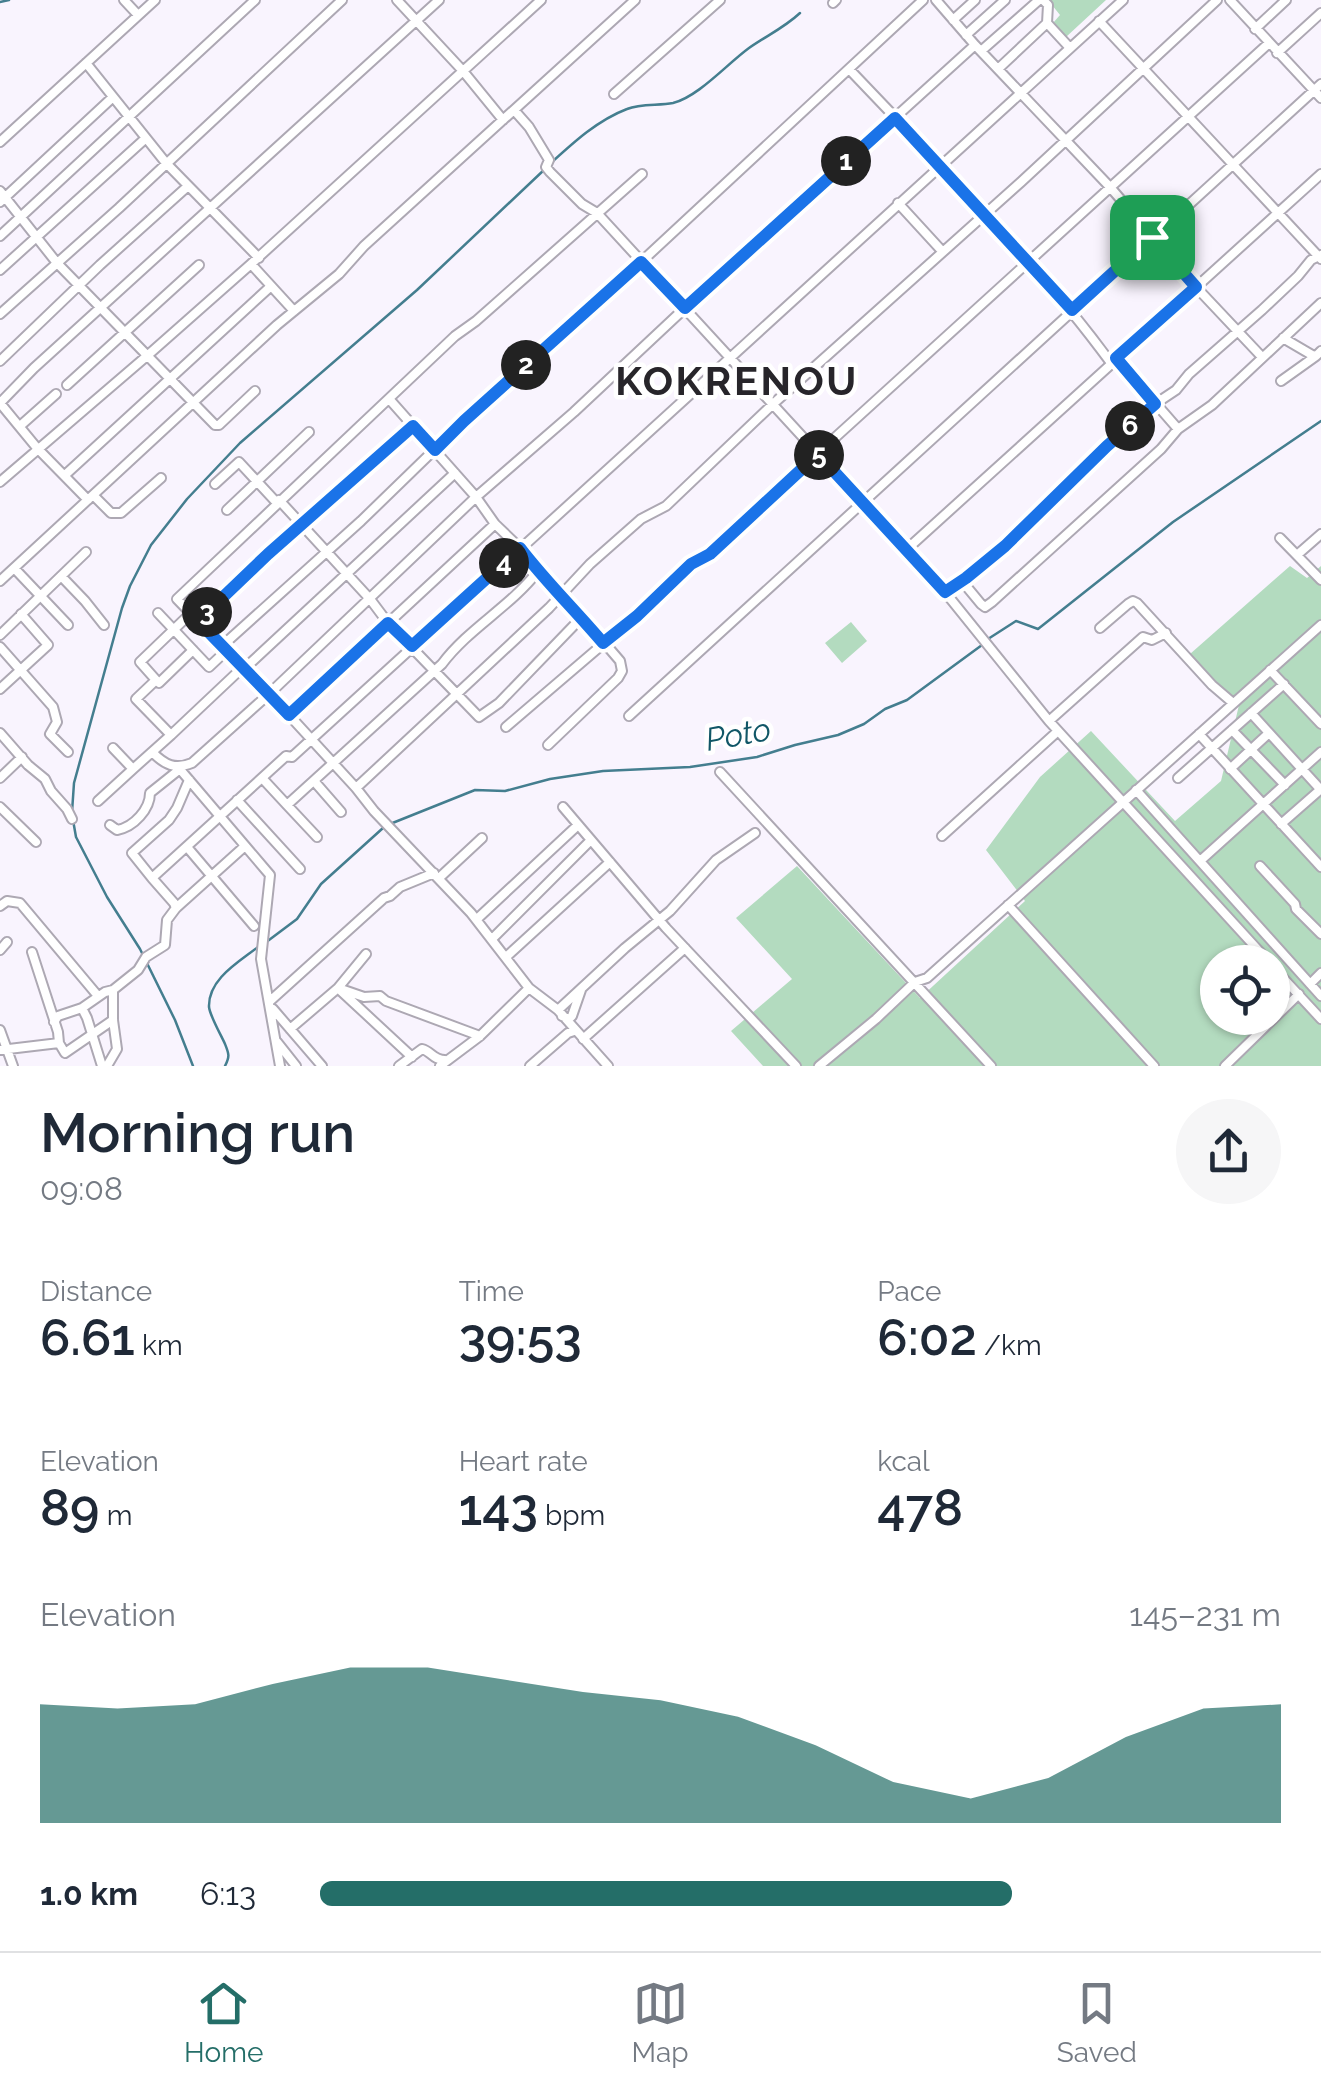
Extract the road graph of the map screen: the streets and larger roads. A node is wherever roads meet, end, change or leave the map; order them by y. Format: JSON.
{"nodes":[{"id":1,"x":124,"y":0,"type":"edge"},
{"id":2,"x":155,"y":0,"type":"edge"},
{"id":3,"x":255,"y":0,"type":"edge"},
{"id":4,"x":342,"y":0,"type":"edge"},
{"id":5,"x":397,"y":0,"type":"edge"},
{"id":6,"x":439,"y":0,"type":"edge"},
{"id":7,"x":541,"y":0,"type":"edge"},
{"id":8,"x":635,"y":0,"type":"edge"},
{"id":9,"x":720,"y":0,"type":"edge"},
{"id":10,"x":923,"y":0,"type":"edge"},
{"id":11,"x":936,"y":0,"type":"edge"},
{"id":12,"x":974,"y":0,"type":"edge"},
{"id":13,"x":1006,"y":0,"type":"edge"},
{"id":14,"x":1041,"y":0,"type":"edge"},
{"id":15,"x":1123,"y":0,"type":"edge"},
{"id":16,"x":1217,"y":0,"type":"edge"},
{"id":17,"x":1286,"y":0,"type":"edge"},
{"id":18,"x":1235,"y":2,"type":"edge"},
{"id":19,"x":1321,"y":13,"type":"edge"},
{"id":20,"x":138,"y":15,"type":"junction"},
{"id":21,"x":953,"y":20,"type":"junction"},
{"id":22,"x":416,"y":21,"type":"junction"},
{"id":23,"x":1099,"y":21,"type":"junction"},
{"id":24,"x":1047,"y":23,"type":"junction"},
{"id":25,"x":1255,"y":29,"type":"junction"},
{"id":26,"x":966,"y":35,"type":"junction"},
{"id":27,"x":1268,"y":44,"type":"junction"},
{"id":28,"x":978,"y":48,"type":"junction"},
{"id":29,"x":1070,"y":48,"type":"junction"},
{"id":30,"x":1277,"y":53,"type":"junction"},
{"id":31,"x":86,"y":63,"type":"junction"},
{"id":32,"x":1143,"y":67,"type":"junction"},
{"id":33,"x":849,"y":68,"type":"junction"},
{"id":34,"x":998,"y":69,"type":"junction"},
{"id":35,"x":463,"y":71,"type":"junction"},
{"id":36,"x":1319,"y":91,"type":"edge"},
{"id":37,"x":1020,"y":92,"type":"junction"},
{"id":38,"x":614,"y":94,"type":"dead end"},
{"id":39,"x":113,"y":97,"type":"junction"},
{"id":40,"x":514,"y":110,"type":"junction"},
{"id":41,"x":130,"y":116,"type":"junction"},
{"id":42,"x":1188,"y":116,"type":"junction"},
{"id":43,"x":895,"y":118,"type":"junction"},
{"id":44,"x":504,"y":120,"type":"junction"},
{"id":45,"x":146,"y":138,"type":"junction"},
{"id":46,"x":1065,"y":140,"type":"junction"},
{"id":47,"x":0,"y":142,"type":"edge"},
{"id":48,"x":166,"y":163,"type":"junction"},
{"id":49,"x":1233,"y":164,"type":"junction"},
{"id":50,"x":939,"y":165,"type":"junction"},
{"id":51,"x":642,"y":174,"type":"dead end"},
{"id":52,"x":1321,"y":174,"type":"edge"},
{"id":53,"x":188,"y":186,"type":"junction"},
{"id":54,"x":1110,"y":187,"type":"junction"},
{"id":55,"x":2,"y":197,"type":"edge"},
{"id":56,"x":898,"y":203,"type":"junction"},
{"id":57,"x":211,"y":209,"type":"junction"},
{"id":58,"x":1280,"y":212,"type":"junction"},
{"id":59,"x":597,"y":213,"type":"junction"},
{"id":60,"x":985,"y":214,"type":"junction"},
{"id":61,"x":21,"y":216,"type":"junction"},
{"id":62,"x":0,"y":236,"type":"edge"},
{"id":63,"x":1152,"y":237,"type":"junction"},
{"id":64,"x":36,"y":238,"type":"junction"},
{"id":65,"x":942,"y":251,"type":"junction"},
{"id":66,"x":1320,"y":257,"type":"edge"},
{"id":67,"x":255,"y":261,"type":"junction"},
{"id":68,"x":1028,"y":261,"type":"junction"},
{"id":69,"x":641,"y":262,"type":"junction"},
{"id":70,"x":57,"y":263,"type":"junction"},
{"id":71,"x":199,"y":265,"type":"dead end"},
{"id":72,"x":0,"y":270,"type":"edge"},
{"id":73,"x":79,"y":285,"type":"junction"},
{"id":74,"x":270,"y":286,"type":"junction"},
{"id":75,"x":1196,"y":287,"type":"junction"},
{"id":76,"x":1321,"y":304,"type":"edge"},
{"id":77,"x":102,"y":307,"type":"junction"},
{"id":78,"x":685,"y":308,"type":"junction"},
{"id":79,"x":1072,"y":310,"type":"junction"},
{"id":80,"x":294,"y":311,"type":"junction"},
{"id":81,"x":0,"y":314,"type":"edge"},
{"id":82,"x":125,"y":330,"type":"junction"},
{"id":83,"x":1238,"y":330,"type":"junction"},
{"id":84,"x":1282,"y":338,"type":"junction"},
{"id":85,"x":1319,"y":354,"type":"edge"},
{"id":86,"x":148,"y":356,"type":"junction"},
{"id":87,"x":729,"y":357,"type":"junction"},
{"id":88,"x":1262,"y":358,"type":"junction"},
{"id":89,"x":1114,"y":360,"type":"junction"},
{"id":90,"x":0,"y":361,"type":"edge"},
{"id":91,"x":220,"y":377,"type":"junction"},
{"id":92,"x":171,"y":378,"type":"junction"},
{"id":93,"x":1281,"y":381,"type":"dead end"},
{"id":94,"x":67,"y":385,"type":"dead end"},
{"id":95,"x":230,"y":387,"type":"dead end"},
{"id":96,"x":254,"y":391,"type":"dead end"},
{"id":97,"x":56,"y":394,"type":"dead end"},
{"id":98,"x":390,"y":400,"type":"junction"},
{"id":99,"x":194,"y":402,"type":"junction"},
{"id":100,"x":0,"y":403,"type":"edge"},
{"id":101,"x":773,"y":404,"type":"junction"},
{"id":102,"x":1155,"y":404,"type":"junction"},
{"id":103,"x":20,"y":426,"type":"junction"},
{"id":104,"x":413,"y":426,"type":"junction"},
{"id":105,"x":1178,"y":429,"type":"junction"},
{"id":106,"x":309,"y":432,"type":"dead end"},
{"id":107,"x":37,"y":448,"type":"junction"},
{"id":108,"x":435,"y":450,"type":"junction"},
{"id":109,"x":818,"y":454,"type":"junction"},
{"id":110,"x":455,"y":473,"type":"junction"},
{"id":111,"x":64,"y":475,"type":"junction"},
{"id":112,"x":161,"y":478,"type":"dead end"},
{"id":113,"x":0,"y":482,"type":"edge"},
{"id":114,"x":257,"y":482,"type":"junction"},
{"id":115,"x":215,"y":484,"type":"dead end"},
{"id":116,"x":91,"y":497,"type":"junction"},
{"id":117,"x":476,"y":497,"type":"junction"},
{"id":118,"x":278,"y":502,"type":"junction"},
{"id":119,"x":862,"y":502,"type":"junction"},
{"id":120,"x":227,"y":510,"type":"dead end"},
{"id":121,"x":495,"y":524,"type":"junction"},
{"id":122,"x":300,"y":525,"type":"junction"},
{"id":123,"x":1321,"y":534,"type":"edge"},
{"id":124,"x":1280,"y":538,"type":"dead end"},
{"id":125,"x":520,"y":548,"type":"junction"},
{"id":126,"x":906,"y":550,"type":"junction"},
{"id":127,"x":86,"y":552,"type":"dead end"},
{"id":128,"x":326,"y":552,"type":"junction"},
{"id":129,"x":1297,"y":556,"type":"junction"},
{"id":130,"x":1321,"y":563,"type":"edge"},
{"id":131,"x":14,"y":568,"type":"junction"},
{"id":132,"x":538,"y":571,"type":"junction"},
{"id":133,"x":1312,"y":571,"type":"junction"},
{"id":134,"x":346,"y":573,"type":"junction"},
{"id":135,"x":62,"y":576,"type":"junction"},
{"id":136,"x":0,"y":580,"type":"edge"},
{"id":137,"x":1321,"y":580,"type":"edge"},
{"id":138,"x":962,"y":581,"type":"junction"},
{"id":139,"x":945,"y":592,"type":"junction"},
{"id":140,"x":560,"y":594,"type":"junction"},
{"id":141,"x":40,"y":596,"type":"junction"},
{"id":142,"x":370,"y":599,"type":"junction"},
{"id":143,"x":158,"y":613,"type":"dead end"},
{"id":144,"x":190,"y":613,"type":"junction"},
{"id":145,"x":22,"y":614,"type":"junction"},
{"id":146,"x":582,"y":617,"type":"junction"},
{"id":147,"x":198,"y":621,"type":"junction"},
{"id":148,"x":388,"y":623,"type":"junction"},
{"id":149,"x":104,"y":625,"type":"dead end"},
{"id":150,"x":1321,"y":625,"type":"edge"},
{"id":151,"x":68,"y":626,"type":"dead end"},
{"id":152,"x":1100,"y":628,"type":"dead end"},
{"id":153,"x":174,"y":629,"type":"junction"},
{"id":154,"x":1166,"y":633,"type":"junction"},
{"id":155,"x":0,"y":635,"type":"edge"},
{"id":156,"x":603,"y":643,"type":"junction"},
{"id":157,"x":0,"y":646,"type":"edge"},
{"id":158,"x":412,"y":646,"type":"junction"},
{"id":159,"x":224,"y":649,"type":"junction"},
{"id":160,"x":193,"y":650,"type":"junction"},
{"id":161,"x":243,"y":669,"type":"junction"},
{"id":162,"x":435,"y":670,"type":"junction"},
{"id":163,"x":1270,"y":670,"type":"junction"},
{"id":164,"x":20,"y":671,"type":"junction"},
{"id":165,"x":156,"y":680,"type":"junction"},
{"id":166,"x":1284,"y":684,"type":"junction"},
{"id":167,"x":0,"y":689,"type":"edge"},
{"id":168,"x":269,"y":694,"type":"junction"},
{"id":169,"x":457,"y":696,"type":"junction"},
{"id":170,"x":1233,"y":704,"type":"junction"},
{"id":171,"x":1251,"y":713,"type":"junction"},
{"id":172,"x":289,"y":715,"type":"junction"},
{"id":173,"x":629,"y":716,"type":"dead end"},
{"id":174,"x":1049,"y":722,"type":"junction"},
{"id":175,"x":1321,"y":724,"type":"edge"},
{"id":176,"x":506,"y":727,"type":"dead end"},
{"id":177,"x":1232,"y":730,"type":"junction"},
{"id":178,"x":1058,"y":731,"type":"junction"},
{"id":179,"x":1269,"y":733,"type":"junction"},
{"id":180,"x":0,"y":734,"type":"edge"},
{"id":181,"x":1199,"y":734,"type":"junction"},
{"id":182,"x":171,"y":735,"type":"junction"},
{"id":183,"x":311,"y":739,"type":"junction"},
{"id":184,"x":548,"y":746,"type":"dead end"},
{"id":185,"x":113,"y":748,"type":"dead end"},
{"id":186,"x":1211,"y":748,"type":"junction"},
{"id":187,"x":1250,"y":750,"type":"junction"},
{"id":188,"x":68,"y":752,"type":"dead end"},
{"id":189,"x":152,"y":752,"type":"junction"},
{"id":190,"x":1321,"y":752,"type":"edge"},
{"id":191,"x":22,"y":757,"type":"junction"},
{"id":192,"x":333,"y":763,"type":"junction"},
{"id":193,"x":133,"y":768,"type":"junction"},
{"id":194,"x":178,"y":768,"type":"junction"},
{"id":195,"x":1230,"y":768,"type":"junction"},
{"id":196,"x":1302,"y":770,"type":"junction"},
{"id":197,"x":720,"y":772,"type":"dead end"},
{"id":198,"x":0,"y":778,"type":"edge"},
{"id":199,"x":262,"y":778,"type":"junction"},
{"id":200,"x":1178,"y":778,"type":"dead end"},
{"id":201,"x":189,"y":780,"type":"junction"},
{"id":202,"x":314,"y":780,"type":"junction"},
{"id":203,"x":1285,"y":785,"type":"junction"},
{"id":204,"x":356,"y":788,"type":"junction"},
{"id":205,"x":1321,"y":789,"type":"edge"},
{"id":206,"x":1136,"y":790,"type":"junction"},
{"id":207,"x":238,"y":800,"type":"junction"},
{"id":208,"x":98,"y":802,"type":"dead end"},
{"id":209,"x":1123,"y":802,"type":"junction"},
{"id":210,"x":287,"y":805,"type":"junction"},
{"id":211,"x":1264,"y":806,"type":"junction"},
{"id":212,"x":0,"y":807,"type":"edge"},
{"id":213,"x":563,"y":808,"type":"dead end"},
{"id":214,"x":341,"y":812,"type":"dead end"},
{"id":215,"x":220,"y":816,"type":"junction"},
{"id":216,"x":72,"y":819,"type":"dead end"},
{"id":217,"x":1281,"y":824,"type":"junction"},
{"id":218,"x":110,"y":825,"type":"dead end"},
{"id":219,"x":578,"y":825,"type":"junction"},
{"id":220,"x":755,"y":833,"type":"dead end"},
{"id":221,"x":317,"y":836,"type":"dead end"},
{"id":222,"x":942,"y":836,"type":"dead end"},
{"id":223,"x":482,"y":838,"type":"dead end"},
{"id":224,"x":591,"y":840,"type":"junction"},
{"id":225,"x":36,"y":842,"type":"dead end"},
{"id":226,"x":245,"y":846,"type":"junction"},
{"id":227,"x":187,"y":847,"type":"junction"},
{"id":228,"x":1200,"y":861,"type":"junction"},
{"id":229,"x":610,"y":862,"type":"junction"},
{"id":230,"x":1260,"y":866,"type":"dead end"},
{"id":231,"x":1321,"y":868,"type":"edge"},
{"id":232,"x":300,"y":869,"type":"dead end"},
{"id":233,"x":437,"y":875,"type":"junction"},
{"id":234,"x":212,"y":877,"type":"junction"},
{"id":235,"x":152,"y":878,"type":"junction"},
{"id":236,"x":1008,"y":905,"type":"junction"},
{"id":237,"x":0,"y":906,"type":"edge"},
{"id":238,"x":176,"y":908,"type":"junction"},
{"id":239,"x":476,"y":919,"type":"junction"},
{"id":240,"x":660,"y":920,"type":"junction"},
{"id":241,"x":254,"y":926,"type":"dead end"},
{"id":242,"x":1321,"y":934,"type":"edge"},
{"id":243,"x":492,"y":939,"type":"junction"},
{"id":244,"x":7,"y":942,"type":"dead end"},
{"id":245,"x":1254,"y":945,"type":"edge"},
{"id":246,"x":685,"y":948,"type":"junction"},
{"id":247,"x":0,"y":950,"type":"edge"},
{"id":248,"x":32,"y":952,"type":"dead end"},
{"id":249,"x":366,"y":954,"type":"dead end"},
{"id":250,"x":506,"y":957,"type":"junction"},
{"id":251,"x":1321,"y":973,"type":"edge"},
{"id":252,"x":914,"y":982,"type":"junction"},
{"id":253,"x":1310,"y":984,"type":"junction"},
{"id":254,"x":1290,"y":985,"type":"edge"},
{"id":255,"x":338,"y":988,"type":"junction"},
{"id":256,"x":529,"y":988,"type":"junction"},
{"id":257,"x":113,"y":990,"type":"junction"},
{"id":258,"x":581,"y":990,"type":"junction"},
{"id":259,"x":1298,"y":994,"type":"junction"},
{"id":260,"x":98,"y":996,"type":"junction"},
{"id":261,"x":1321,"y":996,"type":"edge"},
{"id":262,"x":270,"y":1004,"type":"junction"},
{"id":263,"x":82,"y":1008,"type":"junction"},
{"id":264,"x":560,"y":1013,"type":"junction"},
{"id":265,"x":1321,"y":1019,"type":"edge"},
{"id":266,"x":113,"y":1020,"type":"junction"},
{"id":267,"x":54,"y":1022,"type":"junction"},
{"id":268,"x":290,"y":1029,"type":"junction"},
{"id":269,"x":0,"y":1030,"type":"edge"},
{"id":270,"x":574,"y":1031,"type":"junction"},
{"id":271,"x":92,"y":1033,"type":"junction"},
{"id":272,"x":480,"y":1036,"type":"junction"},
{"id":273,"x":584,"y":1039,"type":"junction"},
{"id":274,"x":274,"y":1040,"type":"junction"},
{"id":275,"x":59,"y":1043,"type":"junction"},
{"id":276,"x":3,"y":1049,"type":"edge"},
{"id":277,"x":65,"y":1054,"type":"junction"},
{"id":278,"x":412,"y":1057,"type":"junction"},
{"id":279,"x":445,"y":1064,"type":"edge"},
{"id":280,"x":13,"y":1066,"type":"edge"},
{"id":281,"x":69,"y":1066,"type":"edge"},
{"id":282,"x":105,"y":1066,"type":"edge"},
{"id":283,"x":280,"y":1066,"type":"edge"},
{"id":284,"x":296,"y":1066,"type":"edge"},
{"id":285,"x":322,"y":1066,"type":"edge"},
{"id":286,"x":399,"y":1066,"type":"edge"},
{"id":287,"x":530,"y":1066,"type":"edge"},
{"id":288,"x":608,"y":1066,"type":"edge"},
{"id":289,"x":796,"y":1066,"type":"edge"},
{"id":290,"x":820,"y":1066,"type":"edge"},
{"id":291,"x":991,"y":1066,"type":"edge"},
{"id":292,"x":1154,"y":1066,"type":"edge"},
{"id":293,"x":1224,"y":1066,"type":"edge"}],
"edges":[{"from":1,"to":20,"type":"street"},
{"from":2,"to":20,"type":"street"},
{"from":3,"to":41,"type":"street"},
{"from":4,"to":48,"type":"street"},
{"from":5,"to":22,"type":"street"},
{"from":6,"to":22,"type":"street"},
{"from":7,"to":35,"type":"street"},
{"from":8,"to":40,"type":"street"},
{"from":9,"to":38,"type":"street"},
{"from":10,"to":33,"type":"street"},
{"from":11,"to":21,"type":"street"},
{"from":12,"to":21,"type":"street"},
{"from":13,"to":26,"type":"street"},
{"from":14,"to":24,"type":"street"},
{"from":14,"to":28,"type":"street"},
{"from":15,"to":23,"type":"street"},
{"from":16,"to":32,"type":"street"},
{"from":17,"to":25,"type":"street"},
{"from":18,"to":25,"type":"street"},
{"from":19,"to":30,"type":"street"},
{"from":20,"to":31,"type":"street"},
{"from":21,"to":26,"type":"street"},
{"from":22,"to":35,"type":"street"},
{"from":22,"to":57,"type":"street"},
{"from":23,"to":29,"type":"street"},
{"from":23,"to":32,"type":"street"},
{"from":24,"to":29,"type":"street"},
{"from":24,"to":34,"type":"street"},
{"from":25,"to":27,"type":"street"},
{"from":26,"to":28,"type":"street"},
{"from":27,"to":30,"type":"street"},
{"from":27,"to":42,"type":"street"},
{"from":28,"to":34,"type":"street"},
{"from":28,"to":43,"type":"street"},
{"from":29,"to":37,"type":"street"},
{"from":30,"to":36,"type":"street"},
{"from":31,"to":39,"type":"street"},
{"from":31,"to":47,"type":"street"},
{"from":32,"to":42,"type":"street"},
{"from":32,"to":46,"type":"street"},
{"from":33,"to":43,"type":"street"},
{"from":33,"to":69,"type":"street"},
{"from":34,"to":37,"type":"street"},
{"from":35,"to":44,"type":"street"},
{"from":35,"to":67,"type":"street"},
{"from":36,"to":49,"type":"street"},
{"from":37,"to":46,"type":"street"},
{"from":37,"to":50,"type":"street"},
{"from":39,"to":41,"type":"street"},
{"from":39,"to":55,"type":"street"},
{"from":40,"to":44,"type":"street"},
{"from":40,"to":59,"type":"street"},
{"from":41,"to":45,"type":"street"},
{"from":41,"to":61,"type":"street"},
{"from":42,"to":49,"type":"street"},
{"from":42,"to":54,"type":"street"},
{"from":43,"to":50,"type":"street"},
{"from":43,"to":78,"type":"street"},
{"from":44,"to":80,"type":"street"},
{"from":45,"to":48,"type":"street"},
{"from":45,"to":64,"type":"street"},
{"from":46,"to":54,"type":"street"},
{"from":46,"to":60,"type":"street"},
{"from":48,"to":53,"type":"street"},
{"from":48,"to":70,"type":"street"},
{"from":49,"to":58,"type":"street"},
{"from":49,"to":63,"type":"street"},
{"from":50,"to":56,"type":"street"},
{"from":50,"to":60,"type":"street"},
{"from":51,"to":59,"type":"street"},
{"from":52,"to":58,"type":"street"},
{"from":53,"to":57,"type":"street"},
{"from":53,"to":73,"type":"street"},
{"from":54,"to":63,"type":"street"},
{"from":54,"to":68,"type":"street"},
{"from":55,"to":61,"type":"street"},
{"from":56,"to":65,"type":"street"},
{"from":56,"to":87,"type":"street"},
{"from":57,"to":67,"type":"street"},
{"from":57,"to":77,"type":"street"},
{"from":58,"to":66,"type":"street"},
{"from":58,"to":75,"type":"street"},
{"from":59,"to":69,"type":"street"},
{"from":59,"to":98,"type":"street"},
{"from":60,"to":65,"type":"street"},
{"from":60,"to":68,"type":"street"},
{"from":61,"to":62,"type":"street"},
{"from":61,"to":64,"type":"street"},
{"from":63,"to":75,"type":"street"},
{"from":63,"to":79,"type":"street"},
{"from":64,"to":70,"type":"street"},
{"from":64,"to":72,"type":"street"},
{"from":65,"to":101,"type":"street"},
{"from":66,"to":83,"type":"street"},
{"from":67,"to":74,"type":"street"},
{"from":67,"to":86,"type":"street"},
{"from":68,"to":79,"type":"street"},
{"from":68,"to":109,"type":"street"},
{"from":69,"to":78,"type":"street"},
{"from":69,"to":108,"type":"street"},
{"from":70,"to":73,"type":"street"},
{"from":70,"to":81,"type":"street"},
{"from":71,"to":82,"type":"street"},
{"from":73,"to":77,"type":"street"},
{"from":73,"to":90,"type":"street"},
{"from":74,"to":80,"type":"street"},
{"from":74,"to":92,"type":"street"},
{"from":75,"to":83,"type":"street"},
{"from":75,"to":89,"type":"street"},
{"from":76,"to":84,"type":"street"},
{"from":77,"to":82,"type":"street"},
{"from":77,"to":100,"type":"street"},
{"from":78,"to":87,"type":"street"},
{"from":78,"to":117,"type":"street"},
{"from":79,"to":89,"type":"street"},
{"from":79,"to":119,"type":"street"},
{"from":80,"to":91,"type":"street"},
{"from":82,"to":86,"type":"street"},
{"from":82,"to":94,"type":"street"},
{"from":83,"to":88,"type":"street"},
{"from":83,"to":102,"type":"street"},
{"from":84,"to":85,"type":"street"},
{"from":84,"to":88,"type":"street"},
{"from":85,"to":93,"type":"street"},
{"from":86,"to":92,"type":"street"},
{"from":86,"to":107,"type":"street"},
{"from":87,"to":101,"type":"street"},
{"from":87,"to":125,"type":"street"},
{"from":88,"to":105,"type":"street"},
{"from":89,"to":102,"type":"street"},
{"from":89,"to":126,"type":"street"},
{"from":91,"to":95,"type":"street"},
{"from":91,"to":99,"type":"street"},
{"from":92,"to":99,"type":"street"},
{"from":92,"to":111,"type":"street"},
{"from":96,"to":99,"type":"street"},
{"from":97,"to":103,"type":"street"},
{"from":98,"to":104,"type":"street"},
{"from":98,"to":118,"type":"street"},
{"from":99,"to":116,"type":"street"},
{"from":100,"to":103,"type":"street"},
{"from":101,"to":109,"type":"street"},
{"from":101,"to":140,"type":"street"},
{"from":102,"to":105,"type":"street"},
{"from":102,"to":138,"type":"street"},
{"from":103,"to":107,"type":"street"},
{"from":104,"to":108,"type":"street"},
{"from":104,"to":122,"type":"street"},
{"from":105,"to":138,"type":"street"},
{"from":106,"to":114,"type":"street"},
{"from":107,"to":111,"type":"street"},
{"from":107,"to":113,"type":"street"},
{"from":108,"to":110,"type":"street"},
{"from":108,"to":128,"type":"street"},
{"from":109,"to":119,"type":"street"},
{"from":109,"to":156,"type":"street"},
{"from":110,"to":117,"type":"street"},
{"from":110,"to":134,"type":"street"},
{"from":111,"to":116,"type":"street"},
{"from":112,"to":116,"type":"street"},
{"from":114,"to":115,"type":"street"},
{"from":114,"to":118,"type":"street"},
{"from":114,"to":120,"type":"street"},
{"from":116,"to":131,"type":"street"},
{"from":117,"to":121,"type":"street"},
{"from":117,"to":142,"type":"street"},
{"from":118,"to":122,"type":"street"},
{"from":118,"to":144,"type":"street"},
{"from":119,"to":126,"type":"street"},
{"from":119,"to":173,"type":"street"},
{"from":121,"to":125,"type":"street"},
{"from":121,"to":148,"type":"street"},
{"from":122,"to":128,"type":"street"},
{"from":122,"to":147,"type":"street"},
{"from":123,"to":129,"type":"street"},
{"from":124,"to":129,"type":"street"},
{"from":125,"to":132,"type":"street"},
{"from":125,"to":158,"type":"street"},
{"from":126,"to":139,"type":"street"},
{"from":127,"to":135,"type":"street"},
{"from":128,"to":134,"type":"street"},
{"from":128,"to":159,"type":"street"},
{"from":129,"to":133,"type":"street"},
{"from":130,"to":133,"type":"street"},
{"from":131,"to":136,"type":"street"},
{"from":131,"to":141,"type":"street"},
{"from":132,"to":140,"type":"street"},
{"from":132,"to":162,"type":"street"},
{"from":133,"to":137,"type":"street"},
{"from":134,"to":142,"type":"street"},
{"from":134,"to":161,"type":"street"},
{"from":135,"to":141,"type":"street"},
{"from":135,"to":149,"type":"street"},
{"from":138,"to":139,"type":"street"},
{"from":139,"to":174,"type":"street"},
{"from":140,"to":146,"type":"street"},
{"from":140,"to":169,"type":"street"},
{"from":141,"to":145,"type":"street"},
{"from":141,"to":151,"type":"street"},
{"from":142,"to":148,"type":"street"},
{"from":142,"to":168,"type":"street"},
{"from":143,"to":153,"type":"street"},
{"from":144,"to":147,"type":"street"},
{"from":144,"to":153,"type":"street"},
{"from":145,"to":155,"type":"street"},
{"from":145,"to":164,"type":"street"},
{"from":146,"to":156,"type":"street"},
{"from":146,"to":169,"type":"street"},
{"from":147,"to":159,"type":"street"},
{"from":148,"to":158,"type":"street"},
{"from":148,"to":172,"type":"street"},
{"from":150,"to":163,"type":"street"},
{"from":152,"to":154,"type":"street"},
{"from":153,"to":160,"type":"street"},
{"from":153,"to":165,"type":"street"},
{"from":154,"to":170,"type":"street"},
{"from":154,"to":174,"type":"street"},
{"from":156,"to":176,"type":"street"},
{"from":156,"to":184,"type":"street"},
{"from":157,"to":164,"type":"street"},
{"from":158,"to":162,"type":"street"},
{"from":158,"to":183,"type":"street"},
{"from":159,"to":160,"type":"street"},
{"from":159,"to":161,"type":"street"},
{"from":160,"to":165,"type":"street"},
{"from":161,"to":168,"type":"street"},
{"from":161,"to":182,"type":"street"},
{"from":162,"to":169,"type":"street"},
{"from":162,"to":192,"type":"street"},
{"from":163,"to":166,"type":"street"},
{"from":163,"to":170,"type":"street"},
{"from":164,"to":167,"type":"street"},
{"from":164,"to":188,"type":"street"},
{"from":165,"to":182,"type":"street"},
{"from":166,"to":171,"type":"street"},
{"from":166,"to":175,"type":"street"},
{"from":168,"to":172,"type":"street"},
{"from":168,"to":194,"type":"street"},
{"from":169,"to":204,"type":"street"},
{"from":170,"to":181,"type":"street"},
{"from":171,"to":177,"type":"street"},
{"from":171,"to":179,"type":"street"},
{"from":172,"to":183,"type":"street"},
{"from":174,"to":178,"type":"street"},
{"from":177,"to":186,"type":"street"},
{"from":177,"to":187,"type":"street"},
{"from":178,"to":209,"type":"street"},
{"from":178,"to":222,"type":"street"},
{"from":179,"to":187,"type":"street"},
{"from":179,"to":196,"type":"street"},
{"from":180,"to":191,"type":"street"},
{"from":181,"to":186,"type":"street"},
{"from":181,"to":206,"type":"street"},
{"from":182,"to":189,"type":"street"},
{"from":183,"to":192,"type":"street"},
{"from":183,"to":199,"type":"street"},
{"from":185,"to":193,"type":"street"},
{"from":186,"to":195,"type":"street"},
{"from":186,"to":200,"type":"street"},
{"from":187,"to":195,"type":"street"},
{"from":187,"to":203,"type":"street"},
{"from":189,"to":193,"type":"street"},
{"from":189,"to":194,"type":"street"},
{"from":190,"to":196,"type":"street"},
{"from":191,"to":198,"type":"street"},
{"from":191,"to":216,"type":"street"},
{"from":192,"to":202,"type":"street"},
{"from":192,"to":204,"type":"street"},
{"from":193,"to":208,"type":"street"},
{"from":194,"to":201,"type":"street"},
{"from":194,"to":218,"type":"street"},
{"from":195,"to":211,"type":"street"},
{"from":196,"to":203,"type":"street"},
{"from":196,"to":205,"type":"street"},
{"from":197,"to":252,"type":"street"},
{"from":199,"to":207,"type":"street"},
{"from":199,"to":210,"type":"street"},
{"from":201,"to":215,"type":"street"},
{"from":201,"to":235,"type":"street"},
{"from":202,"to":210,"type":"street"},
{"from":202,"to":214,"type":"street"},
{"from":203,"to":211,"type":"street"},
{"from":204,"to":233,"type":"street"},
{"from":205,"to":217,"type":"street"},
{"from":206,"to":209,"type":"street"},
{"from":206,"to":228,"type":"street"},
{"from":207,"to":215,"type":"street"},
{"from":207,"to":232,"type":"street"},
{"from":209,"to":236,"type":"street"},
{"from":209,"to":245,"type":"street"},
{"from":210,"to":221,"type":"street"},
{"from":211,"to":217,"type":"street"},
{"from":211,"to":228,"type":"street"},
{"from":212,"to":225,"type":"street"},
{"from":213,"to":219,"type":"street"},
{"from":215,"to":226,"type":"street"},
{"from":215,"to":227,"type":"street"},
{"from":217,"to":231,"type":"street"},
{"from":219,"to":224,"type":"street"},
{"from":219,"to":239,"type":"street"},
{"from":220,"to":240,"type":"street"},
{"from":223,"to":233,"type":"street"},
{"from":224,"to":229,"type":"street"},
{"from":224,"to":243,"type":"street"},
{"from":226,"to":234,"type":"street"},
{"from":226,"to":262,"type":"street"},
{"from":227,"to":234,"type":"street"},
{"from":227,"to":235,"type":"street"},
{"from":228,"to":253,"type":"street"},
{"from":229,"to":240,"type":"street"},
{"from":229,"to":250,"type":"street"},
{"from":230,"to":242,"type":"street"},
{"from":233,"to":239,"type":"street"},
{"from":233,"to":262,"type":"street"},
{"from":234,"to":238,"type":"street"},
{"from":234,"to":241,"type":"street"},
{"from":235,"to":238,"type":"street"},
{"from":236,"to":252,"type":"street"},
{"from":236,"to":292,"type":"street"},
{"from":237,"to":260,"type":"street"},
{"from":238,"to":257,"type":"street"},
{"from":239,"to":243,"type":"street"},
{"from":240,"to":246,"type":"street"},
{"from":240,"to":258,"type":"street"},
{"from":243,"to":250,"type":"street"},
{"from":244,"to":247,"type":"street"},
{"from":246,"to":273,"type":"street"},
{"from":246,"to":289,"type":"street"},
{"from":248,"to":267,"type":"street"},
{"from":249,"to":255,"type":"street"},
{"from":250,"to":256,"type":"street"},
{"from":251,"to":253,"type":"street"},
{"from":252,"to":290,"type":"street"},
{"from":252,"to":291,"type":"street"},
{"from":253,"to":261,"type":"street"},
{"from":254,"to":259,"type":"street"},
{"from":255,"to":268,"type":"street"},
{"from":255,"to":272,"type":"street"},
{"from":255,"to":278,"type":"street"},
{"from":256,"to":264,"type":"street"},
{"from":256,"to":272,"type":"street"},
{"from":257,"to":260,"type":"street"},
{"from":257,"to":266,"type":"street"},
{"from":258,"to":264,"type":"street"},
{"from":258,"to":264,"type":"street"},
{"from":259,"to":265,"type":"street"},
{"from":259,"to":293,"type":"street"},
{"from":260,"to":263,"type":"street"},
{"from":262,"to":268,"type":"street"},
{"from":262,"to":274,"type":"street"},
{"from":263,"to":267,"type":"street"},
{"from":263,"to":271,"type":"street"},
{"from":264,"to":270,"type":"street"},
{"from":266,"to":271,"type":"street"},
{"from":266,"to":282,"type":"street"},
{"from":267,"to":275,"type":"street"},
{"from":268,"to":285,"type":"street"},
{"from":269,"to":276,"type":"street"},
{"from":270,"to":273,"type":"street"},
{"from":270,"to":287,"type":"street"},
{"from":271,"to":277,"type":"street"},
{"from":271,"to":282,"type":"street"},
{"from":272,"to":279,"type":"street"},
{"from":273,"to":288,"type":"street"},
{"from":274,"to":283,"type":"street"},
{"from":274,"to":284,"type":"street"},
{"from":275,"to":276,"type":"street"},
{"from":275,"to":277,"type":"street"},
{"from":276,"to":280,"type":"street"},
{"from":277,"to":281,"type":"street"},
{"from":278,"to":279,"type":"street"},
{"from":278,"to":286,"type":"street"}]}
